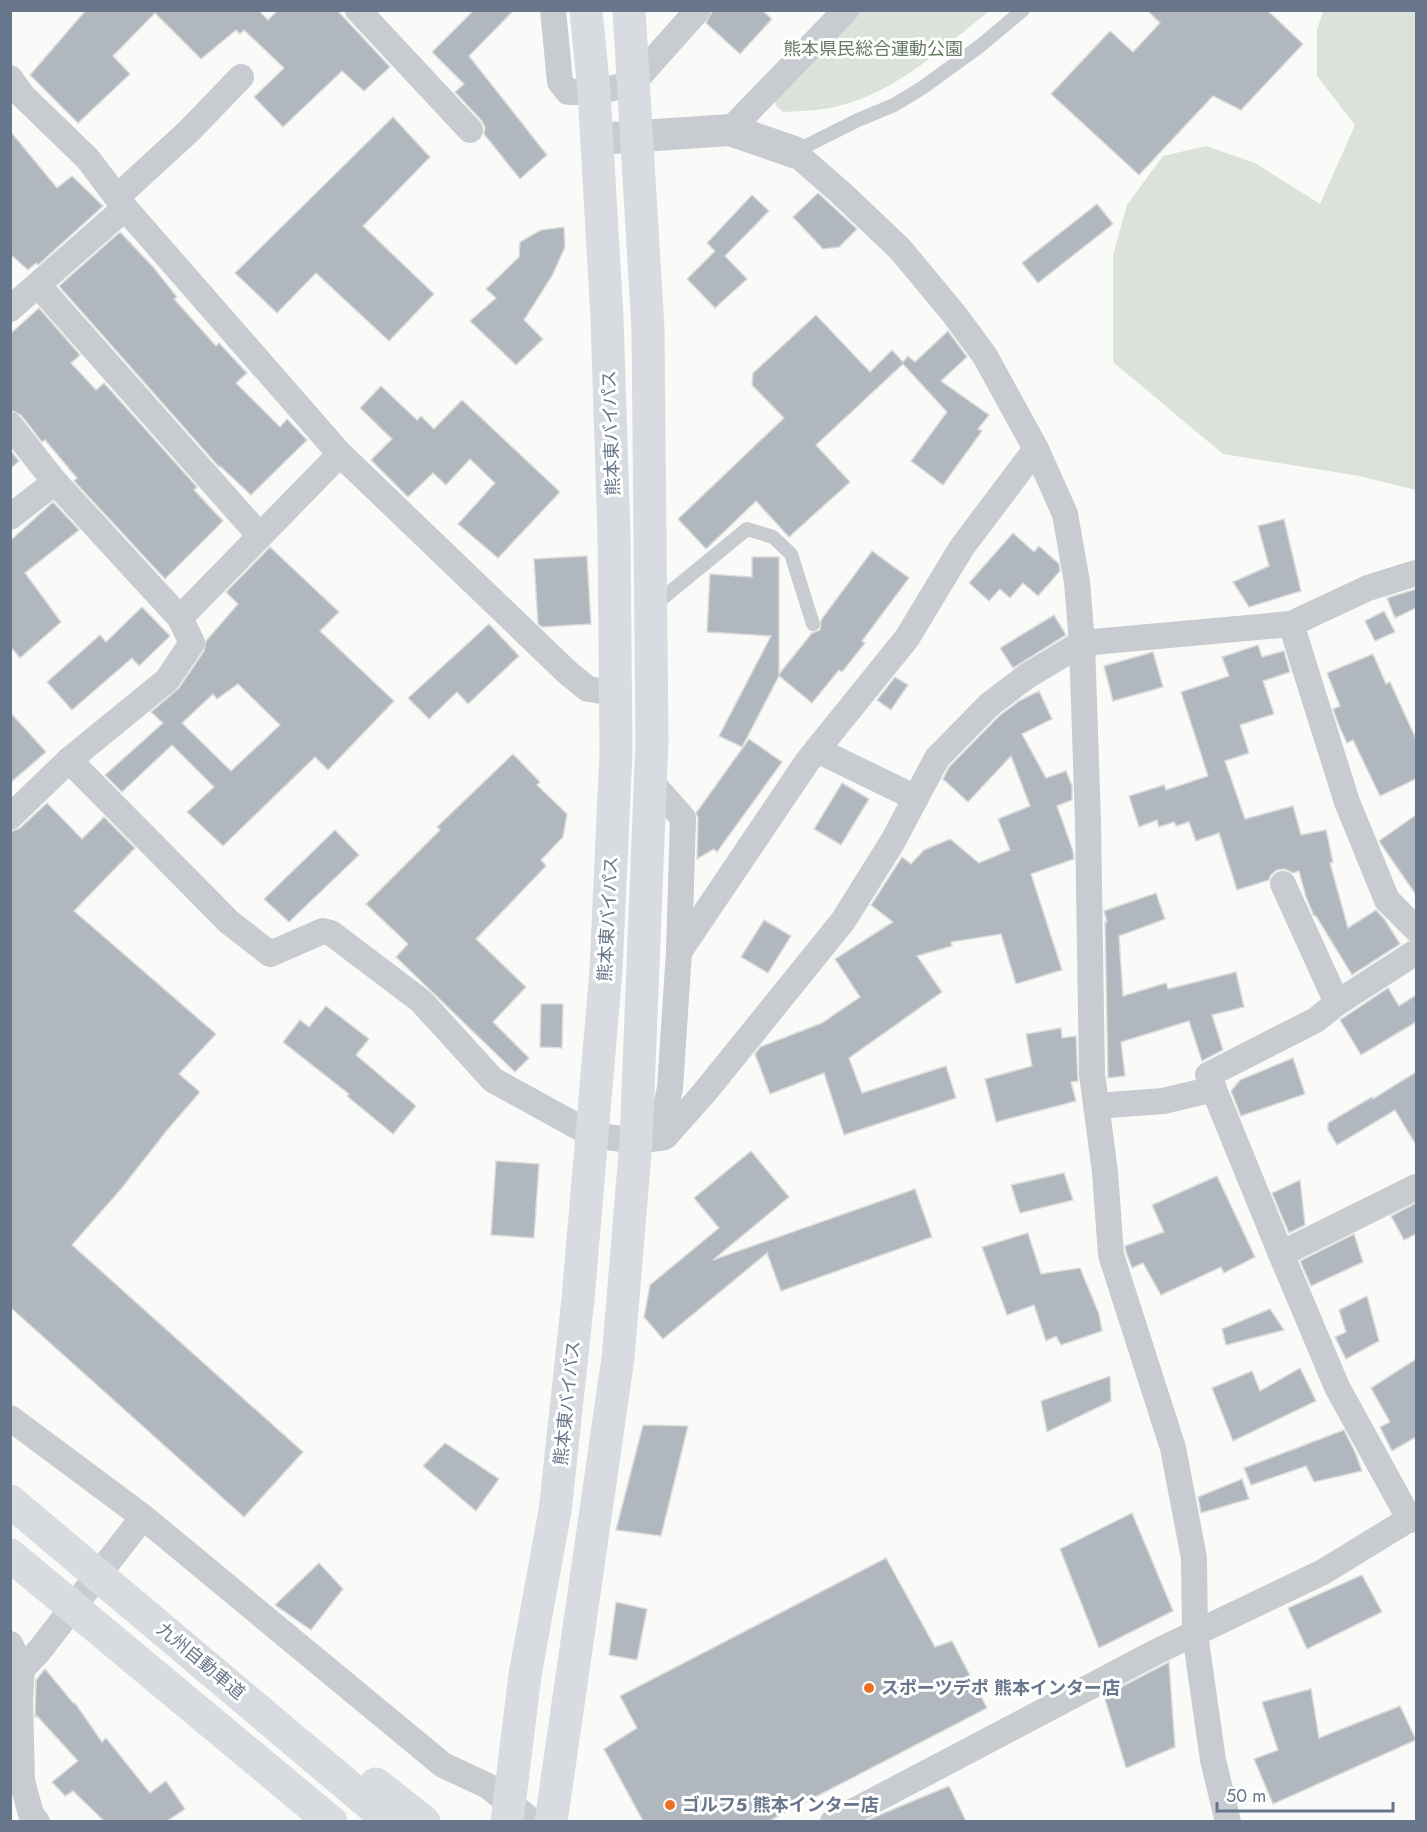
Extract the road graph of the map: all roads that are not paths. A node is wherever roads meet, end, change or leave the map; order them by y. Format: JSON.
{"nodes":[{"id":1,"x":358,"y":10,"type":"edge"},
{"id":2,"x":553,"y":10,"type":"edge"},
{"id":3,"x":586,"y":10,"type":"edge"},
{"id":4,"x":629,"y":10,"type":"edge"},
{"id":5,"x":698,"y":10,"type":"edge"},
{"id":6,"x":846,"y":10,"type":"edge"},
{"id":7,"x":1023,"y":10,"type":"edge"},
{"id":8,"x":241,"y":77,"type":"dead end"},
{"id":9,"x":633,"y":84,"type":"junction"},
{"id":10,"x":594,"y":93,"type":"junction"},
{"id":11,"x":15,"y":94,"type":"edge"},
{"id":12,"x":470,"y":130,"type":"dead end"},
{"id":13,"x":730,"y":130,"type":"junction"},
{"id":14,"x":636,"y":136,"type":"junction"},
{"id":15,"x":597,"y":139,"type":"junction"},
{"id":16,"x":794,"y":152,"type":"junction"},
{"id":17,"x":121,"y":202,"type":"junction"},
{"id":18,"x":38,"y":285,"type":"junction"},
{"id":19,"x":10,"y":309,"type":"edge"},
{"id":20,"x":10,"y":425,"type":"edge"},
{"id":21,"x":1036,"y":449,"type":"junction"},
{"id":22,"x":340,"y":454,"type":"junction"},
{"id":23,"x":55,"y":482,"type":"junction"},
{"id":24,"x":10,"y":517,"type":"edge"},
{"id":25,"x":260,"y":536,"type":"junction"},
{"id":26,"x":1416,"y":573,"type":"edge"},
{"id":27,"x":651,"y":608,"type":"junction"},
{"id":28,"x":180,"y":618,"type":"junction"},
{"id":29,"x":813,"y":624,"type":"dead end"},
{"id":30,"x":1291,"y":624,"type":"junction"},
{"id":31,"x":1082,"y":643,"type":"junction"},
{"id":32,"x":616,"y":693,"type":"junction"},
{"id":33,"x":817,"y":750,"type":"junction"},
{"id":34,"x":69,"y":760,"type":"junction"},
{"id":35,"x":651,"y":782,"type":"junction"},
{"id":36,"x":916,"y":798,"type":"junction"},
{"id":37,"x":10,"y":817,"type":"edge"},
{"id":38,"x":1283,"y":884,"type":"dead end"},
{"id":39,"x":1416,"y":930,"type":"edge"},
{"id":40,"x":679,"y":952,"type":"junction"},
{"id":41,"x":1416,"y":952,"type":"edge"},
{"id":42,"x":1337,"y":1003,"type":"junction"},
{"id":43,"x":1214,"y":1089,"type":"junction"},
{"id":44,"x":1096,"y":1106,"type":"junction"},
{"id":45,"x":592,"y":1136,"type":"junction"},
{"id":46,"x":648,"y":1139,"type":"junction"},
{"id":47,"x":1416,"y":1187,"type":"edge"},
{"id":48,"x":1281,"y":1254,"type":"junction"},
{"id":49,"x":10,"y":1418,"type":"edge"},
{"id":50,"x":10,"y":1501,"type":"edge"},
{"id":51,"x":143,"y":1517,"type":"junction"},
{"id":52,"x":1413,"y":1517,"type":"edge"},
{"id":53,"x":42,"y":1526,"type":"junction"},
{"id":54,"x":10,"y":1555,"type":"edge"},
{"id":55,"x":1195,"y":1634,"type":"junction"},
{"id":56,"x":10,"y":1644,"type":"edge"},
{"id":57,"x":30,"y":1660,"type":"junction"},
{"id":58,"x":16,"y":1785,"type":"edge"},
{"id":59,"x":516,"y":1816,"type":"edge"},
{"id":60,"x":36,"y":1821,"type":"edge"},
{"id":61,"x":331,"y":1821,"type":"edge"},
{"id":62,"x":391,"y":1821,"type":"edge"},
{"id":63,"x":424,"y":1821,"type":"edge"},
{"id":64,"x":551,"y":1821,"type":"edge"},
{"id":65,"x":833,"y":1821,"type":"edge"},
{"id":66,"x":1228,"y":1821,"type":"edge"}],
"edges":[{"from":1,"to":12,"type":"street"},
{"from":2,"to":10,"type":"street"},
{"from":3,"to":10,"type":"highway","name":"熊本東バイパス"},
{"from":4,"to":9,"type":"highway","name":"熊本東バイパス"},
{"from":5,"to":9,"type":"street"},
{"from":6,"to":13,"type":"street"},
{"from":7,"to":16,"type":"lane"},
{"from":8,"to":17,"type":"street"},
{"from":9,"to":10,"type":"street"},
{"from":9,"to":14,"type":"highway","name":"熊本東バイパス"},
{"from":10,"to":15,"type":"highway","name":"熊本東バイパス"},
{"from":11,"to":17,"type":"street"},
{"from":13,"to":14,"type":"street"},
{"from":13,"to":16,"type":"street"},
{"from":14,"to":15,"type":"street"},
{"from":14,"to":27,"type":"highway","name":"熊本東バイパス"},
{"from":15,"to":32,"type":"highway","name":"熊本東バイパス"},
{"from":16,"to":21,"type":"street"},
{"from":17,"to":18,"type":"street"},
{"from":17,"to":22,"type":"street"},
{"from":18,"to":19,"type":"street"},
{"from":18,"to":25,"type":"street"},
{"from":20,"to":23,"type":"street"},
{"from":21,"to":31,"type":"street"},
{"from":21,"to":33,"type":"street"},
{"from":22,"to":25,"type":"street"},
{"from":22,"to":32,"type":"street"},
{"from":23,"to":24,"type":"street"},
{"from":23,"to":28,"type":"street"},
{"from":25,"to":28,"type":"street"},
{"from":26,"to":30,"type":"street"},
{"from":27,"to":29,"type":"lane"},
{"from":27,"to":35,"type":"highway","name":"熊本東バイパス"},
{"from":28,"to":34,"type":"street"},
{"from":30,"to":31,"type":"street"},
{"from":30,"to":39,"type":"street"},
{"from":31,"to":36,"type":"street"},
{"from":31,"to":44,"type":"street"},
{"from":32,"to":45,"type":"highway","name":"熊本東バイパス"},
{"from":33,"to":36,"type":"street"},
{"from":33,"to":40,"type":"street"},
{"from":34,"to":37,"type":"street"},
{"from":34,"to":45,"type":"street"},
{"from":35,"to":40,"type":"street"},
{"from":35,"to":46,"type":"highway","name":"熊本東バイパス"},
{"from":36,"to":46,"type":"street"},
{"from":38,"to":42,"type":"street"},
{"from":40,"to":46,"type":"street"},
{"from":41,"to":42,"type":"street"},
{"from":42,"to":43,"type":"street"},
{"from":43,"to":44,"type":"street"},
{"from":43,"to":48,"type":"street"},
{"from":44,"to":55,"type":"street"},
{"from":45,"to":46,"type":"street"},
{"from":45,"to":59,"type":"highway","name":"熊本東バイパス"},
{"from":46,"to":64,"type":"highway","name":"熊本東バイパス"},
{"from":47,"to":48,"type":"street"},
{"from":48,"to":52,"type":"street"},
{"from":49,"to":51,"type":"street"},
{"from":50,"to":53,"type":"highway","name":"九州自動車道"},
{"from":51,"to":57,"type":"street"},
{"from":51,"to":59,"type":"street"},
{"from":52,"to":55,"type":"street"},
{"from":53,"to":62,"type":"highway","name":"九州自動車道"},
{"from":53,"to":63,"type":"highway"},
{"from":54,"to":61,"type":"highway"},
{"from":55,"to":65,"type":"street"},
{"from":55,"to":66,"type":"street"},
{"from":56,"to":57,"type":"street"},
{"from":57,"to":58,"type":"street"},
{"from":58,"to":60,"type":"street"}]}
